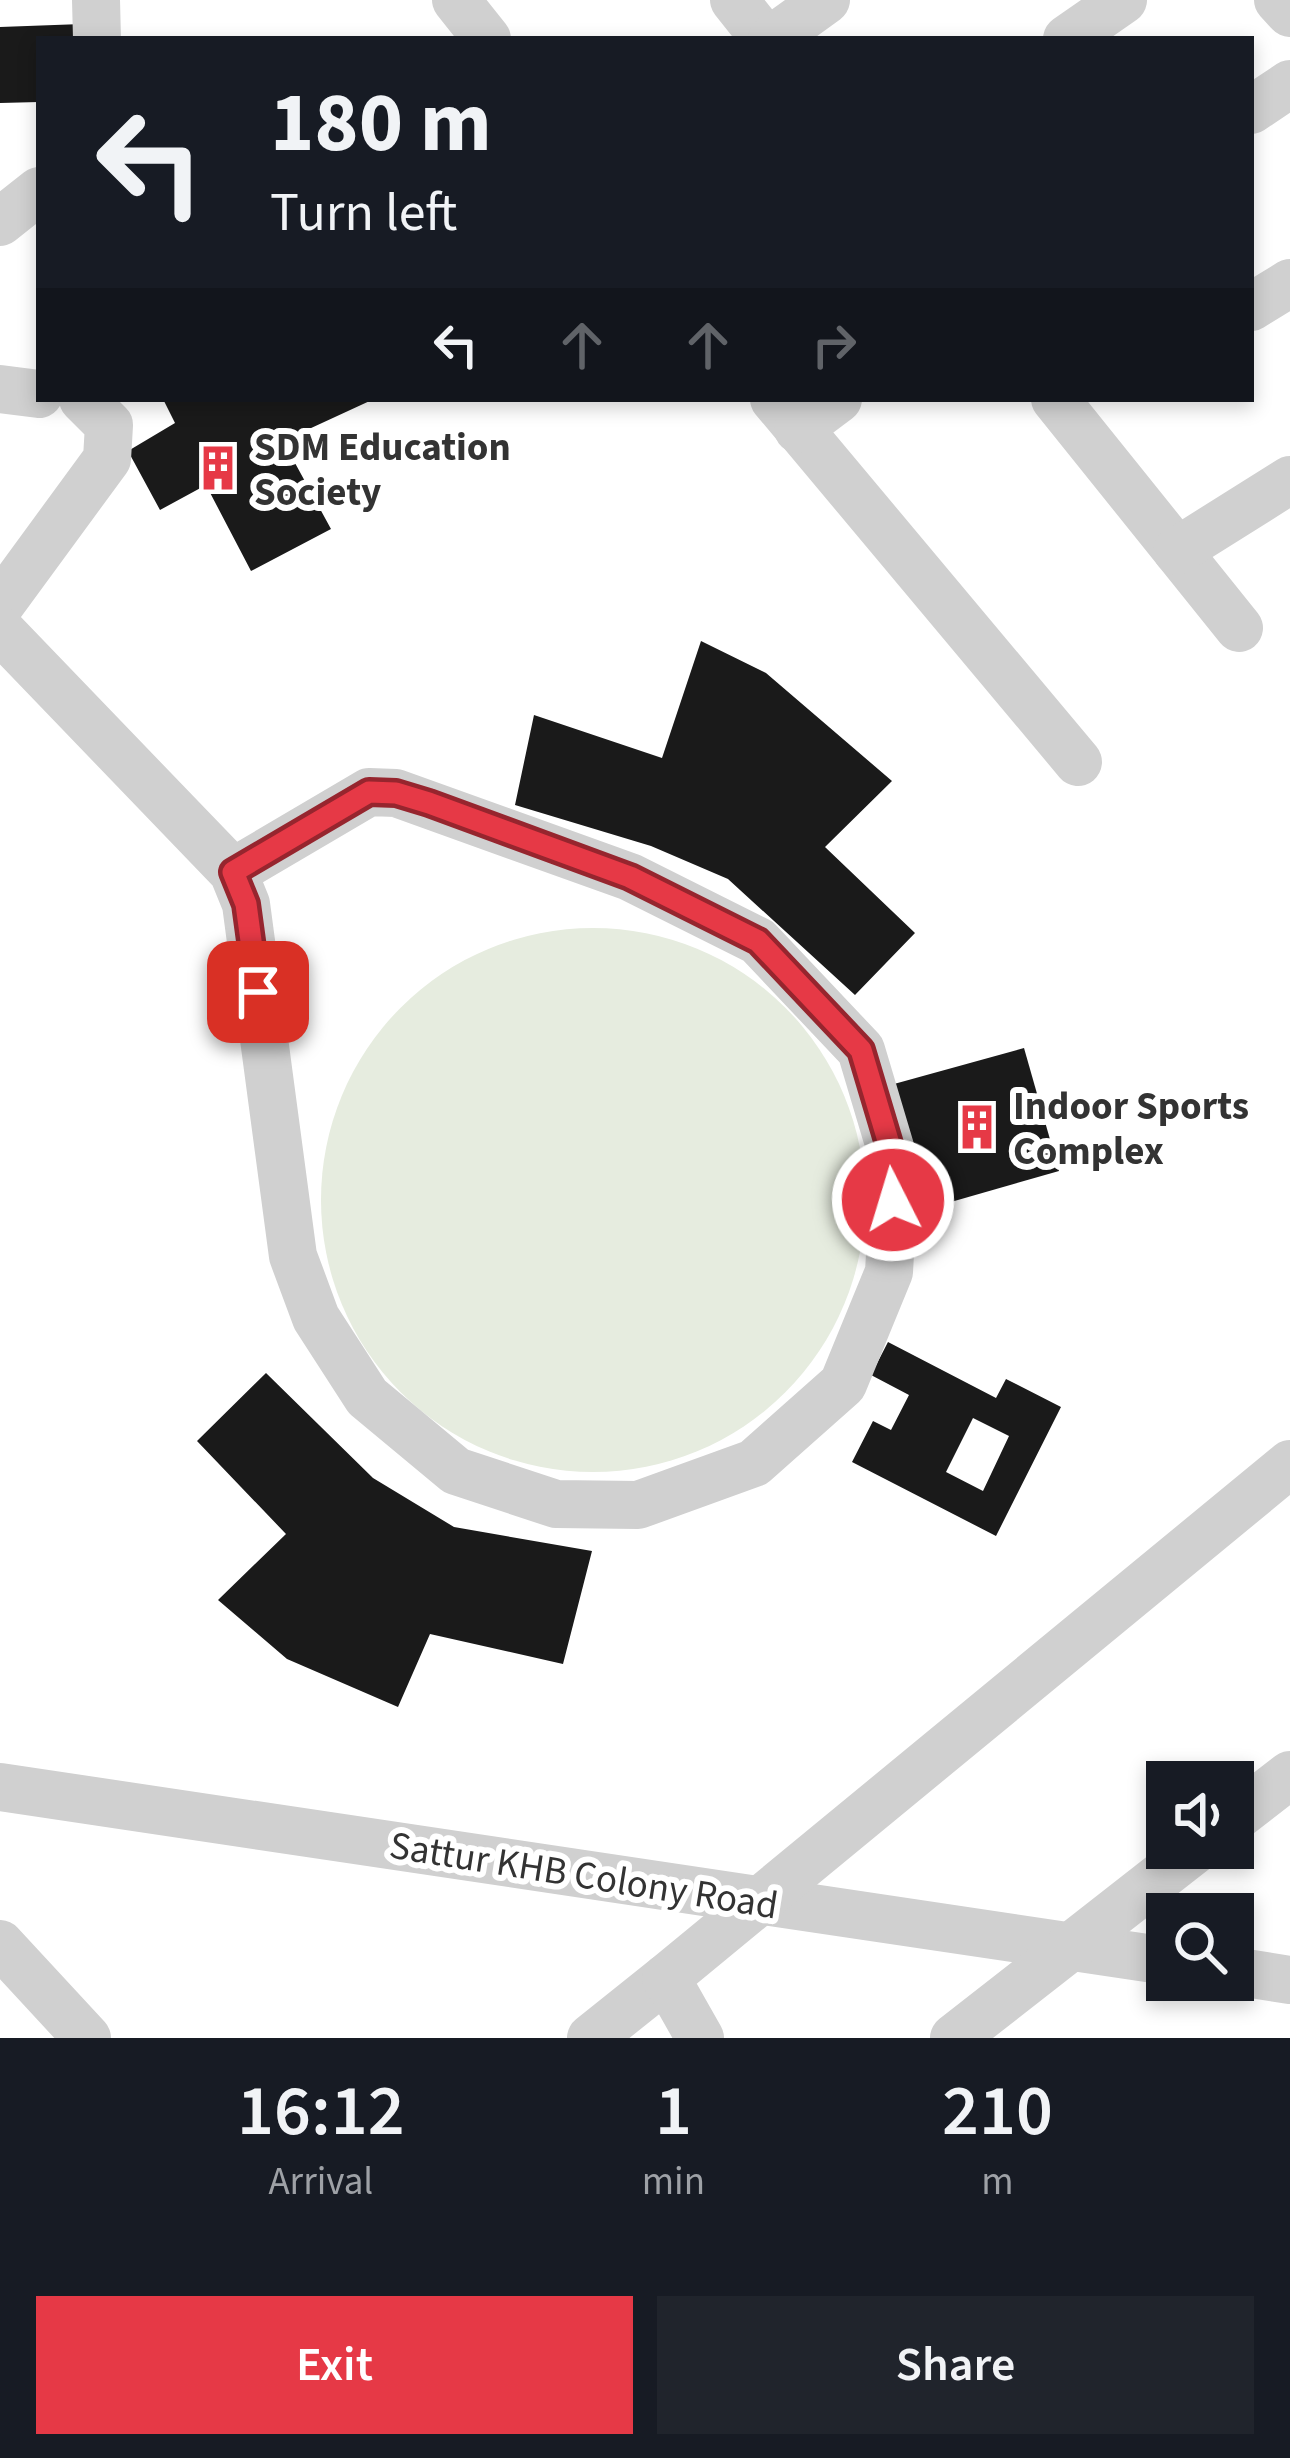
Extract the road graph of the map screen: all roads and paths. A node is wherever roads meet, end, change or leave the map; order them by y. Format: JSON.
{"nodes":[{"id":1,"x":96,"y":0,"type":"edge"},
{"id":2,"x":456,"y":0,"type":"edge"},
{"id":3,"x":734,"y":0,"type":"edge"},
{"id":4,"x":826,"y":0,"type":"edge"},
{"id":5,"x":1124,"y":0,"type":"edge"},
{"id":6,"x":1278,"y":0,"type":"edge"},
{"id":7,"x":1290,"y":13,"type":"edge"},
{"id":8,"x":97,"y":36,"type":"edge"},
{"id":9,"x":485,"y":36,"type":"edge"},
{"id":10,"x":766,"y":36,"type":"edge"},
{"id":11,"x":773,"y":36,"type":"edge"},
{"id":12,"x":1071,"y":36,"type":"edge"},
{"id":13,"x":1290,"y":84,"type":"edge"},
{"id":14,"x":1254,"y":108,"type":"edge"},
{"id":15,"x":36,"y":193,"type":"edge"},
{"id":16,"x":0,"y":221,"type":"edge"},
{"id":17,"x":1290,"y":283,"type":"edge"},
{"id":18,"x":1254,"y":305,"type":"edge"},
{"id":19,"x":0,"y":389,"type":"edge"},
{"id":20,"x":36,"y":394,"type":"edge"},
{"id":21,"x":86,"y":402,"type":"edge"},
{"id":22,"x":828,"y":402,"type":"edge"},
{"id":23,"x":1077,"y":406,"type":"edge"},
{"id":24,"x":786,"y":414,"type":"edge"},
{"id":25,"x":1290,"y":480,"type":"edge"},
{"id":26,"x":1177,"y":551,"type":"junction"},
{"id":27,"x":0,"y":604,"type":"edge"},
{"id":28,"x":1239,"y":628,"type":"dead end"},
{"id":29,"x":0,"y":630,"type":"edge"},
{"id":30,"x":1078,"y":762,"type":"dead end"},
{"id":31,"x":233,"y":872,"type":"junction"},
{"id":32,"x":1290,"y":1464,"type":"edge"},
{"id":33,"x":1290,"y":1774,"type":"edge"},
{"id":34,"x":0,"y":1787,"type":"edge"},
{"id":35,"x":1254,"y":1803,"type":"edge"},
{"id":36,"x":1170,"y":1869,"type":"edge"},
{"id":37,"x":760,"y":1900,"type":"junction"},
{"id":38,"x":0,"y":1945,"type":"edge"},
{"id":39,"x":1071,"y":1947,"type":"junction"},
{"id":40,"x":1146,"y":1958,"type":"edge"},
{"id":41,"x":1254,"y":1974,"type":"edge"},
{"id":42,"x":666,"y":1978,"type":"junction"},
{"id":43,"x":1290,"y":1980,"type":"edge"},
{"id":44,"x":75,"y":2034,"type":"edge"},
{"id":45,"x":591,"y":2038,"type":"edge"},
{"id":46,"x":700,"y":2038,"type":"edge"},
{"id":47,"x":954,"y":2038,"type":"edge"}],
"edges":[{"from":1,"to":8,"type":"street"},
{"from":2,"to":9,"type":"street"},
{"from":3,"to":10,"type":"street"},
{"from":4,"to":11,"type":"street"},
{"from":5,"to":12,"type":"street"},
{"from":6,"to":7,"type":"street"},
{"from":13,"to":14,"type":"street"},
{"from":15,"to":16,"type":"street"},
{"from":17,"to":18,"type":"street"},
{"from":19,"to":20,"type":"street"},
{"from":21,"to":27,"type":"street"},
{"from":22,"to":24,"type":"street"},
{"from":23,"to":26,"type":"street"},
{"from":24,"to":30,"type":"street"},
{"from":25,"to":26,"type":"street"},
{"from":26,"to":28,"type":"street"},
{"from":29,"to":31,"type":"street"},
{"from":31,"to":31,"type":"street"},
{"from":32,"to":37,"type":"street"},
{"from":33,"to":35,"type":"street"},
{"from":34,"to":37,"type":"street","name":"Sattur KHB Colony Road"},
{"from":36,"to":39,"type":"street"},
{"from":37,"to":39,"type":"street","name":"Sattur KHB Colony Road"},
{"from":37,"to":42,"type":"street"},
{"from":38,"to":44,"type":"street"},
{"from":39,"to":40,"type":"street","name":"Sattur KHB Colony Road"},
{"from":39,"to":47,"type":"street"},
{"from":41,"to":43,"type":"street"},
{"from":42,"to":45,"type":"street"},
{"from":42,"to":46,"type":"street"}]}
